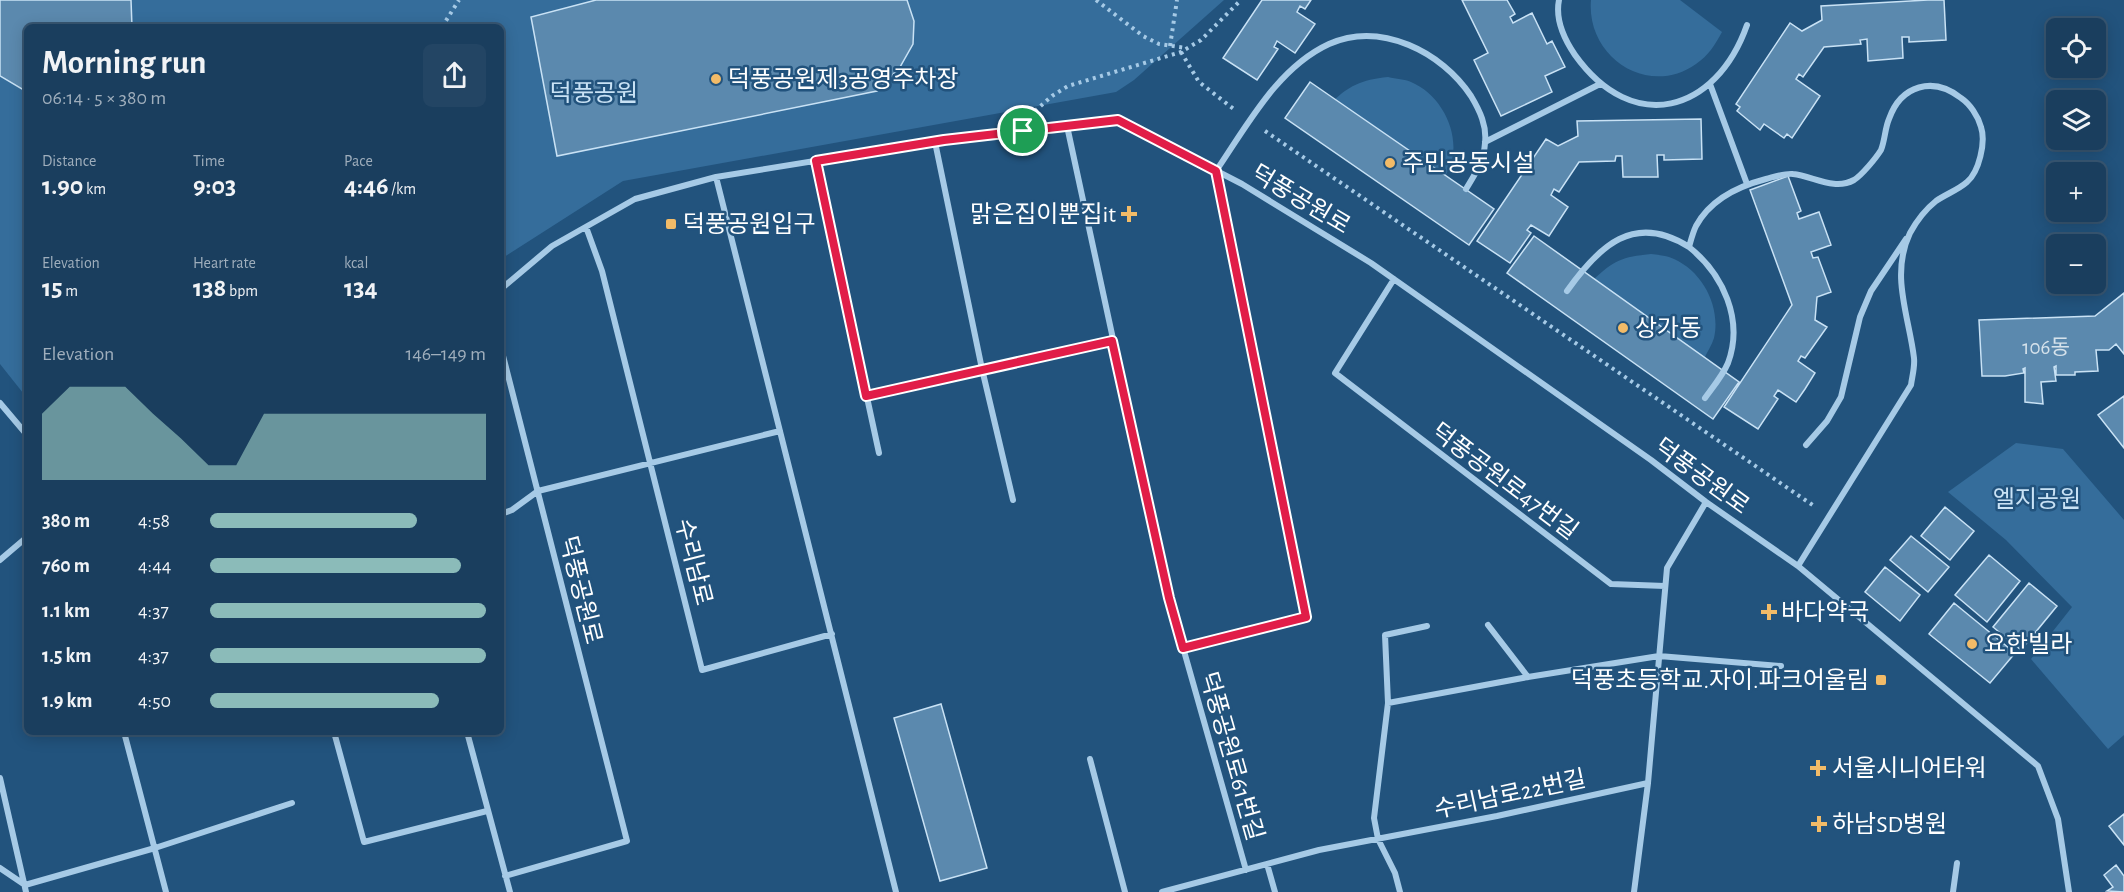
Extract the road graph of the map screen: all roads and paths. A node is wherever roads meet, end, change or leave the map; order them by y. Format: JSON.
{"nodes":[{"id":1,"x":459,"y":0,"type":"edge"},
{"id":2,"x":1096,"y":0,"type":"edge"},
{"id":3,"x":1177,"y":0,"type":"edge"},
{"id":4,"x":1241,"y":0,"type":"edge"},
{"id":5,"x":1559,"y":0,"type":"edge"},
{"id":6,"x":444,"y":24,"type":"edge"},
{"id":7,"x":1747,"y":25,"type":"dead end"},
{"id":8,"x":1170,"y":46,"type":"junction"},
{"id":9,"x":1186,"y":48,"type":"junction"},
{"id":10,"x":1181,"y":52,"type":"junction"},
{"id":11,"x":1600,"y":84,"type":"junction"},
{"id":12,"x":1710,"y":84,"type":"junction"},
{"id":13,"x":1250,"y":121,"type":"junction"},
{"id":14,"x":1067,"y":126,"type":"junction"},
{"id":15,"x":1023,"y":131,"type":"junction"},
{"id":16,"x":935,"y":142,"type":"junction"},
{"id":17,"x":1485,"y":142,"type":"junction"},
{"id":18,"x":816,"y":161,"type":"junction"},
{"id":19,"x":1216,"y":171,"type":"junction"},
{"id":20,"x":716,"y":177,"type":"junction"},
{"id":21,"x":1747,"y":184,"type":"junction"},
{"id":22,"x":1466,"y":189,"type":"dead end"},
{"id":23,"x":586,"y":227,"type":"junction"},
{"id":24,"x":1910,"y":233,"type":"junction"},
{"id":25,"x":1689,"y":247,"type":"junction"},
{"id":26,"x":1394,"y":279,"type":"junction"},
{"id":27,"x":504,"y":286,"type":"edge"},
{"id":28,"x":1567,"y":291,"type":"dead end"},
{"id":29,"x":1112,"y":341,"type":"junction"},
{"id":30,"x":504,"y":360,"type":"edge"},
{"id":31,"x":982,"y":369,"type":"junction"},
{"id":32,"x":866,"y":396,"type":"junction"},
{"id":33,"x":1705,"y":398,"type":"dead end"},
{"id":34,"x":0,"y":403,"type":"edge"},
{"id":35,"x":24,"y":431,"type":"edge"},
{"id":36,"x":780,"y":431,"type":"junction"},
{"id":37,"x":1806,"y":445,"type":"dead end"},
{"id":38,"x":879,"y":453,"type":"dead end"},
{"id":39,"x":650,"y":464,"type":"junction"},
{"id":40,"x":538,"y":491,"type":"junction"},
{"id":41,"x":1013,"y":500,"type":"dead end"},
{"id":42,"x":1706,"y":502,"type":"junction"},
{"id":43,"x":504,"y":513,"type":"edge"},
{"id":44,"x":1828,"y":516,"type":"junction"},
{"id":45,"x":24,"y":540,"type":"edge"},
{"id":46,"x":0,"y":560,"type":"edge"},
{"id":47,"x":1798,"y":566,"type":"junction"},
{"id":48,"x":1665,"y":586,"type":"junction"},
{"id":49,"x":1488,"y":625,"type":"dead end"},
{"id":50,"x":1427,"y":626,"type":"dead end"},
{"id":51,"x":831,"y":634,"type":"junction"},
{"id":52,"x":1183,"y":648,"type":"junction"},
{"id":53,"x":1659,"y":656,"type":"junction"},
{"id":54,"x":1781,"y":666,"type":"dead end"},
{"id":55,"x":1528,"y":677,"type":"junction"},
{"id":56,"x":1388,"y":703,"type":"junction"},
{"id":57,"x":125,"y":735,"type":"edge"},
{"id":58,"x":335,"y":735,"type":"edge"},
{"id":59,"x":468,"y":735,"type":"edge"},
{"id":60,"x":1090,"y":759,"type":"dead end"},
{"id":61,"x":0,"y":777,"type":"edge"},
{"id":62,"x":1648,"y":783,"type":"junction"},
{"id":63,"x":292,"y":803,"type":"dead end"},
{"id":64,"x":487,"y":811,"type":"junction"},
{"id":65,"x":1378,"y":839,"type":"junction"},
{"id":66,"x":155,"y":848,"type":"junction"},
{"id":67,"x":1957,"y":863,"type":"dead end"},
{"id":68,"x":1267,"y":864,"type":"junction"},
{"id":69,"x":0,"y":868,"type":"edge"},
{"id":70,"x":1246,"y":870,"type":"junction"},
{"id":71,"x":506,"y":876,"type":"junction"},
{"id":72,"x":26,"y":889,"type":"edge"},
{"id":73,"x":165,"y":892,"type":"edge"},
{"id":74,"x":510,"y":892,"type":"edge"},
{"id":75,"x":896,"y":892,"type":"edge"},
{"id":76,"x":1125,"y":892,"type":"edge"},
{"id":77,"x":1162,"y":892,"type":"edge"},
{"id":78,"x":1275,"y":892,"type":"edge"},
{"id":79,"x":1400,"y":892,"type":"edge"},
{"id":80,"x":1634,"y":892,"type":"edge"},
{"id":81,"x":1953,"y":892,"type":"edge"},
{"id":82,"x":2070,"y":892,"type":"edge"}],
"edges":[{"from":1,"to":6,"type":"path"},
{"from":2,"to":8,"type":"path"},
{"from":3,"to":8,"type":"path"},
{"from":4,"to":9,"type":"path"},
{"from":5,"to":11,"type":"street"},
{"from":7,"to":12,"type":"street"},
{"from":8,"to":9,"type":"path"},
{"from":9,"to":10,"type":"path"},
{"from":10,"to":13,"type":"path"},
{"from":10,"to":15,"type":"path"},
{"from":11,"to":12,"type":"street"},
{"from":11,"to":17,"type":"street"},
{"from":12,"to":21,"type":"street"},
{"from":13,"to":17,"type":"street"},
{"from":13,"to":19,"type":"street"},
{"from":13,"to":44,"type":"path"},
{"from":14,"to":15,"type":"street","name":"덕풍공원로"},
{"from":14,"to":19,"type":"street","name":"덕풍공원로"},
{"from":14,"to":29,"type":"street","name":"덕풍공원로61번길"},
{"from":15,"to":16,"type":"street","name":"덕풍공원로"},
{"from":16,"to":18,"type":"street","name":"덕풍공원로"},
{"from":16,"to":31,"type":"street"},
{"from":17,"to":22,"type":"street"},
{"from":18,"to":20,"type":"street","name":"덕풍공원로"},
{"from":18,"to":32,"type":"street"},
{"from":19,"to":26,"type":"street","name":"덕풍공원로"},
{"from":19,"to":52,"type":"street","name":"덕풍공원로"},
{"from":20,"to":23,"type":"street","name":"덕풍공원로"},
{"from":20,"to":36,"type":"street"},
{"from":21,"to":24,"type":"street"},
{"from":21,"to":25,"type":"street"},
{"from":23,"to":27,"type":"street","name":"덕풍공원로"},
{"from":23,"to":39,"type":"street"},
{"from":24,"to":37,"type":"street"},
{"from":24,"to":44,"type":"street"},
{"from":25,"to":28,"type":"street"},
{"from":25,"to":33,"type":"street"},
{"from":26,"to":42,"type":"street","name":"덕풍공원로"},
{"from":26,"to":48,"type":"street","name":"덕풍공원로47번길"},
{"from":29,"to":31,"type":"street"},
{"from":29,"to":52,"type":"street","name":"덕풍공원로61번길"},
{"from":30,"to":40,"type":"street","name":"덕풍공원로"},
{"from":31,"to":32,"type":"street"},
{"from":31,"to":41,"type":"street"},
{"from":32,"to":38,"type":"street"},
{"from":34,"to":35,"type":"street"},
{"from":36,"to":39,"type":"street"},
{"from":36,"to":51,"type":"street"},
{"from":39,"to":40,"type":"street"},
{"from":39,"to":51,"type":"street","name":"수리남로"},
{"from":40,"to":43,"type":"street"},
{"from":40,"to":71,"type":"street","name":"덕풍공원로"},
{"from":42,"to":47,"type":"street","name":"덕풍공원로"},
{"from":42,"to":48,"type":"street"},
{"from":44,"to":47,"type":"street"},
{"from":45,"to":46,"type":"street"},
{"from":47,"to":82,"type":"street","name":"덕풍공원로"},
{"from":48,"to":53,"type":"street"},
{"from":49,"to":55,"type":"street"},
{"from":50,"to":56,"type":"street"},
{"from":51,"to":75,"type":"street"},
{"from":52,"to":70,"type":"street","name":"덕풍공원로61번길"},
{"from":53,"to":54,"type":"street"},
{"from":53,"to":55,"type":"street"},
{"from":53,"to":62,"type":"street"},
{"from":55,"to":56,"type":"street"},
{"from":56,"to":65,"type":"street"},
{"from":57,"to":66,"type":"street"},
{"from":58,"to":64,"type":"street"},
{"from":59,"to":64,"type":"street"},
{"from":60,"to":76,"type":"street"},
{"from":61,"to":72,"type":"street"},
{"from":62,"to":65,"type":"street","name":"수리남로22번길"},
{"from":62,"to":80,"type":"street"},
{"from":63,"to":66,"type":"street"},
{"from":64,"to":71,"type":"street"},
{"from":65,"to":68,"type":"street","name":"수리남로22번길"},
{"from":65,"to":79,"type":"street"},
{"from":66,"to":72,"type":"street"},
{"from":66,"to":73,"type":"street"},
{"from":67,"to":81,"type":"street"},
{"from":68,"to":70,"type":"street","name":"수리남로22번길"},
{"from":68,"to":78,"type":"street"},
{"from":69,"to":72,"type":"street"},
{"from":70,"to":77,"type":"street","name":"수리남로22번길"},
{"from":71,"to":74,"type":"street"}]}
